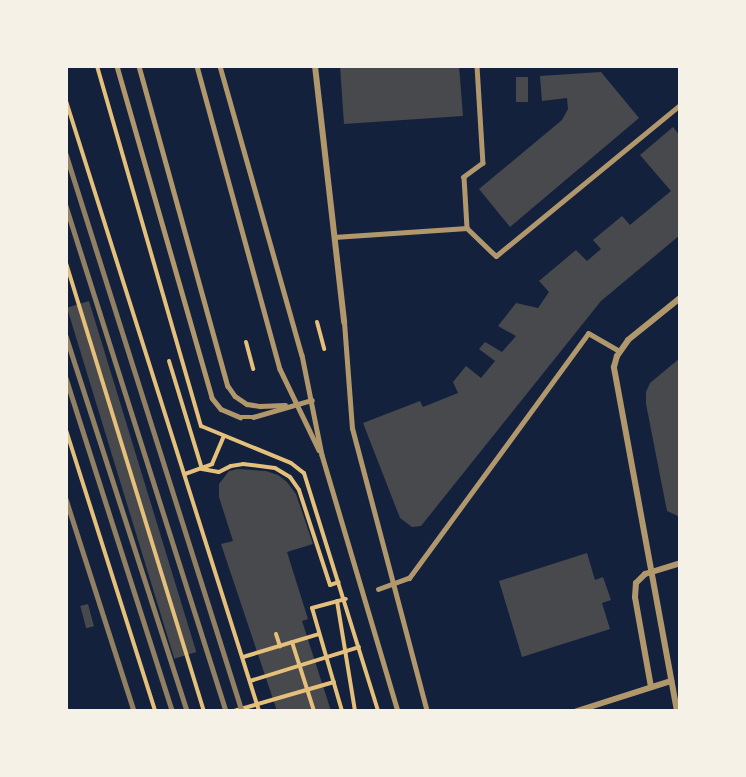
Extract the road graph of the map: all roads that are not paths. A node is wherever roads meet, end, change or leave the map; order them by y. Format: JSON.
{"nodes":[{"id":1,"x":117,"y":66,"type":"edge"},
{"id":2,"x":139,"y":66,"type":"edge"},
{"id":3,"x":197,"y":66,"type":"edge"},
{"id":4,"x":220,"y":66,"type":"edge"},
{"id":5,"x":315,"y":66,"type":"edge"},
{"id":6,"x":477,"y":66,"type":"edge"},
{"id":7,"x":680,"y":105,"type":"edge"},
{"id":8,"x":467,"y":228,"type":"junction"},
{"id":9,"x":334,"y":237,"type":"junction"},
{"id":10,"x":680,"y":298,"type":"edge"},
{"id":11,"x":344,"y":322,"type":"joint"},
{"id":12,"x":620,"y":351,"type":"junction"},
{"id":13,"x":312,"y":400,"type":"junction"},
{"id":14,"x":297,"y":404,"type":"junction"},
{"id":15,"x":322,"y":455,"type":"junction"},
{"id":16,"x":680,"y":562,"type":"edge"},
{"id":17,"x":652,"y":572,"type":"junction"},
{"id":18,"x":393,"y":584,"type":"junction"},
{"id":19,"x":378,"y":589,"type":"dead end"},
{"id":20,"x":671,"y":681,"type":"junction"},
{"id":21,"x":651,"y":687,"type":"junction"},
{"id":22,"x":398,"y":711,"type":"edge"},
{"id":23,"x":427,"y":711,"type":"edge"},
{"id":24,"x":577,"y":711,"type":"edge"},
{"id":25,"x":677,"y":711,"type":"edge"}],
"edges":[{"from":1,"to":14,"type":"lane"},
{"from":2,"to":14,"type":"lane"},
{"from":3,"to":14,"type":"lane"},
{"from":4,"to":13,"type":"lane"},
{"from":5,"to":9,"type":"street"},
{"from":6,"to":8,"type":"lane"},
{"from":7,"to":8,"type":"lane"},
{"from":8,"to":9,"type":"lane"},
{"from":9,"to":11,"type":"street"},
{"from":10,"to":12,"type":"street"},
{"from":11,"to":18,"type":"street"},
{"from":12,"to":17,"type":"street"},
{"from":12,"to":18,"type":"street"},
{"from":13,"to":14,"type":"lane"},
{"from":13,"to":15,"type":"lane"},
{"from":14,"to":15,"type":"lane"},
{"from":15,"to":22,"type":"lane"},
{"from":16,"to":17,"type":"street"},
{"from":17,"to":20,"type":"street"},
{"from":17,"to":21,"type":"street"},
{"from":18,"to":19,"type":"street"},
{"from":18,"to":23,"type":"street"},
{"from":20,"to":21,"type":"street"},
{"from":20,"to":25,"type":"street"},
{"from":21,"to":24,"type":"street"}]}
